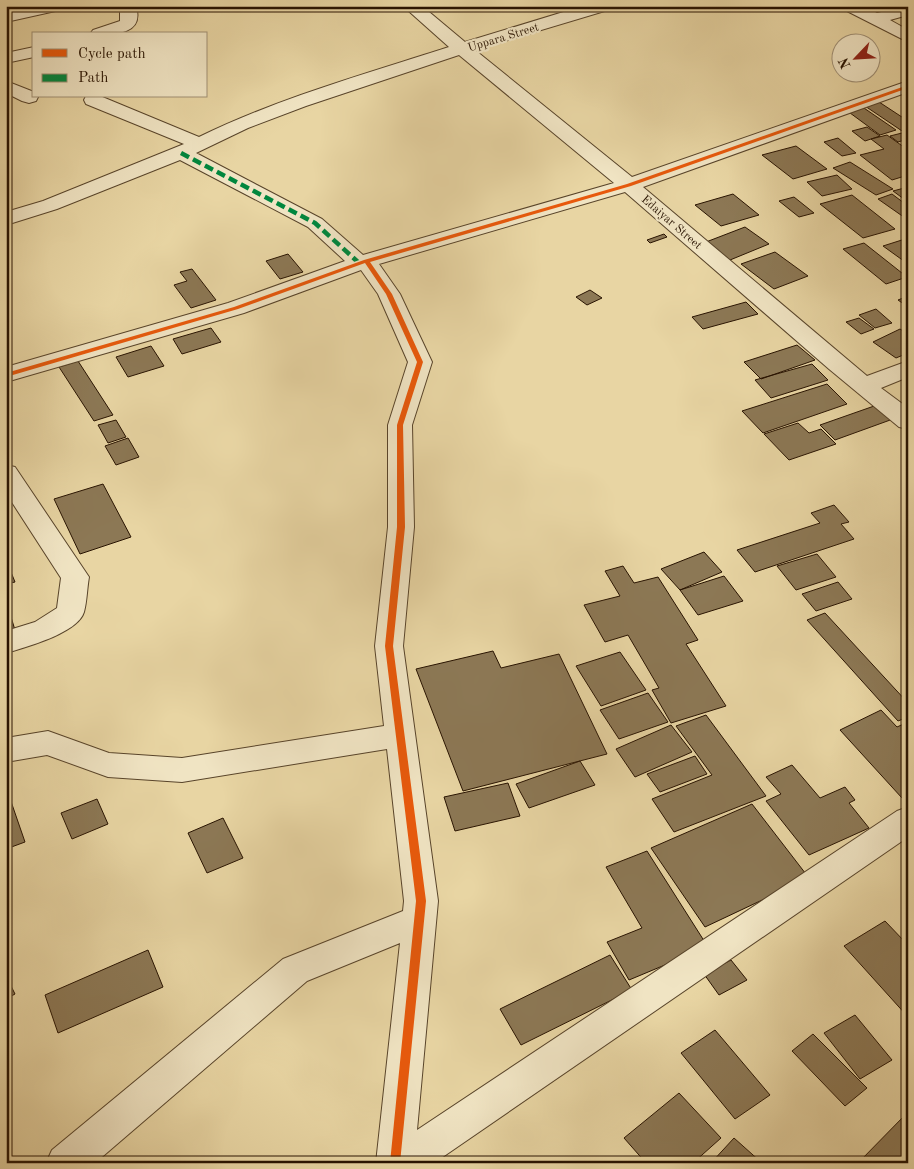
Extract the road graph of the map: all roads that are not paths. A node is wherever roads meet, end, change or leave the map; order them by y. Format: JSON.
{"nodes":[{"id":1,"x":54,"y":6,"type":"edge"},
{"id":2,"x":127,"y":6,"type":"edge"},
{"id":3,"x":411,"y":6,"type":"edge"},
{"id":4,"x":602,"y":6,"type":"edge"},
{"id":5,"x":851,"y":6,"type":"edge"},
{"id":6,"x":908,"y":10,"type":"edge"},
{"id":7,"x":6,"y":18,"type":"edge"},
{"id":8,"x":876,"y":19,"type":"junction"},
{"id":9,"x":105,"y":32,"type":"edge"},
{"id":10,"x":908,"y":37,"type":"edge"},
{"id":11,"x":461,"y":50,"type":"junction"},
{"id":12,"x":32,"y":52,"type":"edge"},
{"id":13,"x":6,"y":58,"type":"edge"},
{"id":14,"x":6,"y":86,"type":"edge"},
{"id":15,"x":908,"y":86,"type":"edge"},
{"id":16,"x":29,"y":97,"type":"dead end"},
{"id":17,"x":93,"y":100,"type":"dead end"},
{"id":18,"x":200,"y":144,"type":"junction"},
{"id":19,"x":181,"y":154,"type":"junction"},
{"id":20,"x":629,"y":185,"type":"junction"},
{"id":21,"x":6,"y":219,"type":"edge"},
{"id":22,"x":363,"y":262,"type":"junction"},
{"id":23,"x":908,"y":368,"type":"edge"},
{"id":24,"x":6,"y":375,"type":"edge"},
{"id":25,"x":864,"y":386,"type":"junction"},
{"id":26,"x":908,"y":420,"type":"edge"},
{"id":27,"x":6,"y":472,"type":"edge"},
{"id":28,"x":6,"y":642,"type":"edge"},
{"id":29,"x":400,"y":735,"type":"junction"},
{"id":30,"x":6,"y":750,"type":"edge"},
{"id":31,"x":908,"y":820,"type":"edge"},
{"id":32,"x":419,"y":920,"type":"junction"},
{"id":33,"x":65,"y":1163,"type":"edge"},
{"id":34,"x":395,"y":1163,"type":"edge"},
{"id":35,"x":401,"y":1163,"type":"edge"}],
"edges":[{"from":1,"to":7,"type":"street"},
{"from":2,"to":9,"type":"street"},
{"from":3,"to":11,"type":"street","name":"Edaiyar Street"},
{"from":4,"to":11,"type":"street","name":"Uppara Street"},
{"from":5,"to":8,"type":"street"},
{"from":6,"to":8,"type":"street"},
{"from":8,"to":10,"type":"street"},
{"from":11,"to":18,"type":"street","name":"Uppara Street"},
{"from":11,"to":20,"type":"street","name":"Edaiyar Street"},
{"from":12,"to":13,"type":"street"},
{"from":14,"to":16,"type":"street"},
{"from":15,"to":20,"type":"street"},
{"from":17,"to":18,"type":"street"},
{"from":18,"to":19,"type":"street","name":"Uppara Street"},
{"from":19,"to":21,"type":"street","name":"Uppara Street"},
{"from":19,"to":22,"type":"street"},
{"from":20,"to":22,"type":"street"},
{"from":20,"to":25,"type":"street","name":"Edaiyar Street"},
{"from":22,"to":24,"type":"street"},
{"from":22,"to":29,"type":"street"},
{"from":23,"to":25,"type":"street"},
{"from":25,"to":26,"type":"street","name":"Edaiyar Street"},
{"from":27,"to":28,"type":"street"},
{"from":29,"to":30,"type":"street"},
{"from":29,"to":32,"type":"street"},
{"from":31,"to":35,"type":"street"},
{"from":32,"to":33,"type":"street"},
{"from":32,"to":34,"type":"street"}]}
